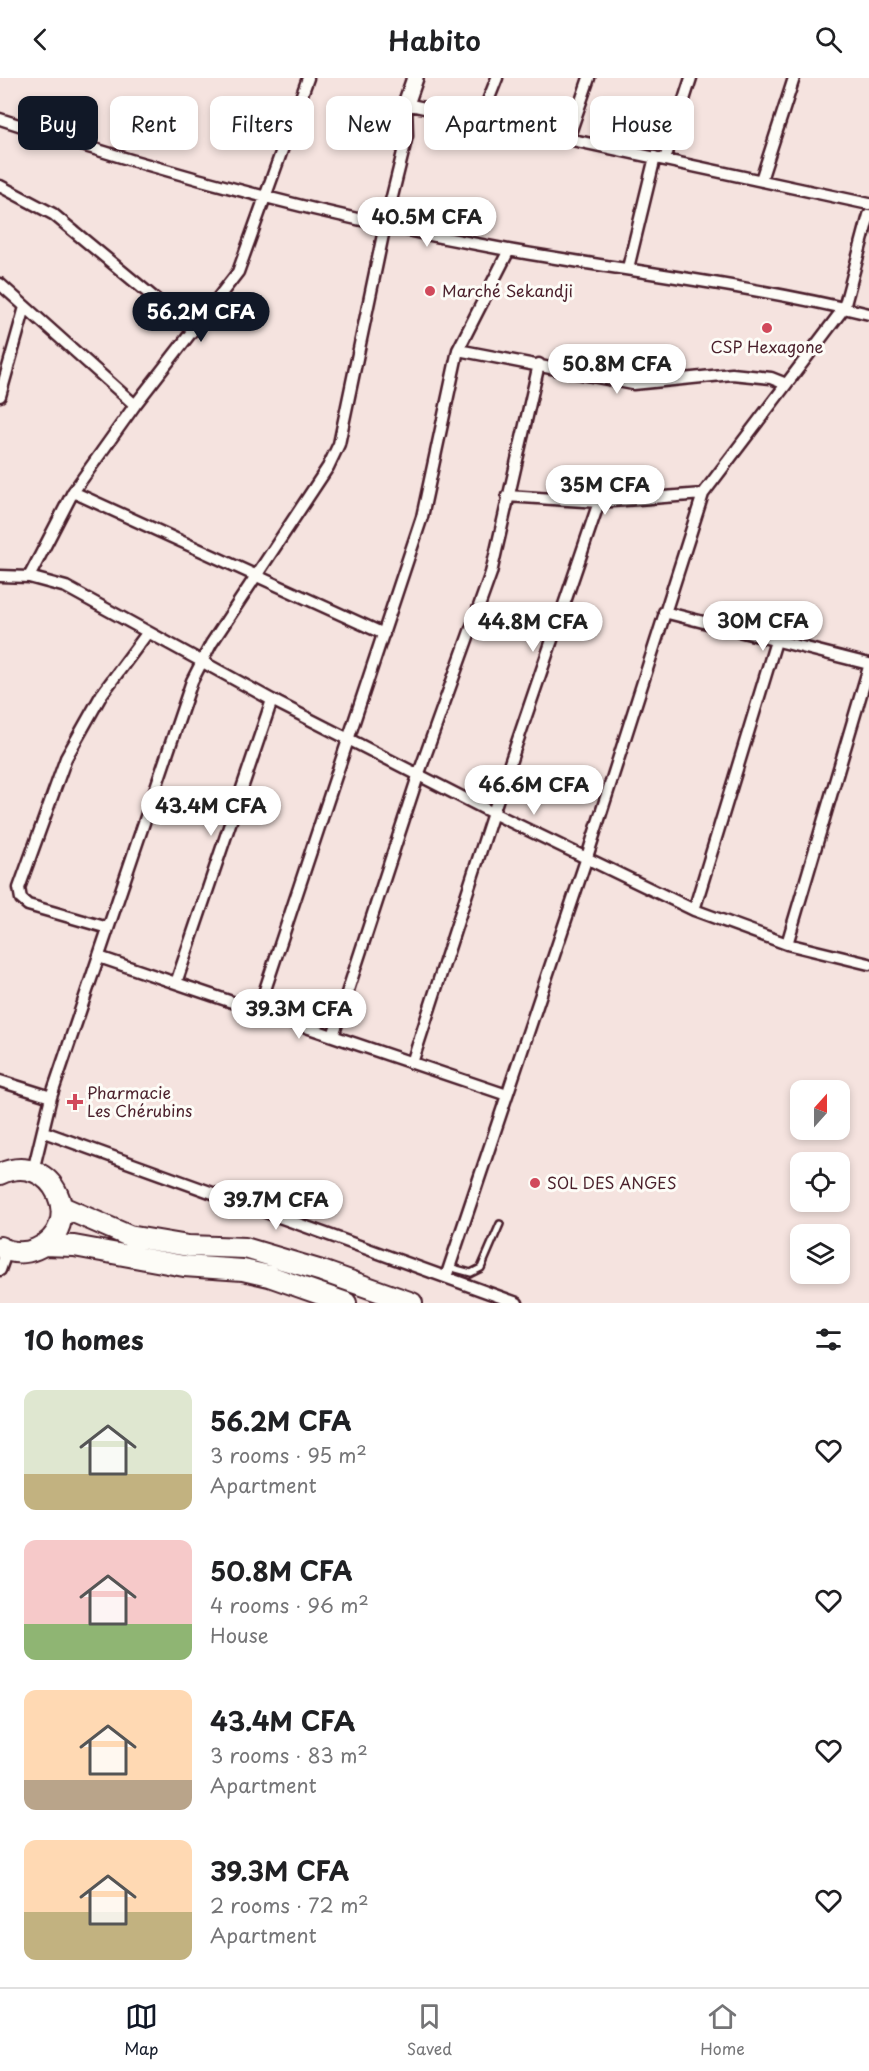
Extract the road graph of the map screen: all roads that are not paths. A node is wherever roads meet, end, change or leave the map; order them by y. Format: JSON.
{"nodes":[{"id":1,"x":308,"y":78,"type":"edge"},
{"id":2,"x":415,"y":78,"type":"edge"},
{"id":3,"x":496,"y":78,"type":"edge"},
{"id":4,"x":589,"y":78,"type":"edge"},
{"id":5,"x":691,"y":78,"type":"edge"},
{"id":6,"x":794,"y":78,"type":"edge"},
{"id":7,"x":409,"y":96,"type":"edge"},
{"id":8,"x":489,"y":96,"type":"edge"},
{"id":9,"x":578,"y":108,"type":"edge"},
{"id":10,"x":0,"y":119,"type":"edge"},
{"id":11,"x":578,"y":141,"type":"edge"},
{"id":12,"x":404,"y":150,"type":"edge"},
{"id":13,"x":660,"y":158,"type":"junction"},
{"id":14,"x":761,"y":180,"type":"junction"},
{"id":15,"x":0,"y":186,"type":"edge"},
{"id":16,"x":267,"y":197,"type":"junction"},
{"id":17,"x":869,"y":204,"type":"edge"},
{"id":18,"x":869,"y":215,"type":"edge"},
{"id":19,"x":385,"y":225,"type":"junction"},
{"id":20,"x":509,"y":250,"type":"junction"},
{"id":21,"x":628,"y":268,"type":"junction"},
{"id":22,"x":0,"y":284,"type":"edge"},
{"id":23,"x":25,"y":307,"type":"junction"},
{"id":24,"x":844,"y":308,"type":"junction"},
{"id":25,"x":869,"y":314,"type":"edge"},
{"id":26,"x":193,"y":330,"type":"junction"},
{"id":27,"x":458,"y":350,"type":"junction"},
{"id":28,"x":539,"y":364,"type":"junction"},
{"id":29,"x":786,"y":384,"type":"junction"},
{"id":30,"x":0,"y":396,"type":"edge"},
{"id":31,"x":135,"y":405,"type":"junction"},
{"id":32,"x":73,"y":492,"type":"junction"},
{"id":33,"x":703,"y":494,"type":"junction"},
{"id":34,"x":507,"y":496,"type":"junction"},
{"id":35,"x":599,"y":502,"type":"junction"},
{"id":36,"x":0,"y":576,"type":"edge"},
{"id":37,"x":29,"y":577,"type":"junction"},
{"id":38,"x":256,"y":578,"type":"junction"},
{"id":39,"x":664,"y":612,"type":"junction"},
{"id":40,"x":148,"y":632,"type":"junction"},
{"id":41,"x":384,"y":634,"type":"junction"},
{"id":42,"x":776,"y":641,"type":"junction"},
{"id":43,"x":201,"y":662,"type":"junction"},
{"id":44,"x":869,"y":665,"type":"edge"},
{"id":45,"x":272,"y":700,"type":"junction"},
{"id":46,"x":347,"y":737,"type":"junction"},
{"id":47,"x":419,"y":773,"type":"junction"},
{"id":48,"x":493,"y":813,"type":"junction"},
{"id":49,"x":587,"y":857,"type":"junction"},
{"id":50,"x":694,"y":910,"type":"junction"},
{"id":51,"x":108,"y":928,"type":"junction"},
{"id":52,"x":787,"y":944,"type":"junction"},
{"id":53,"x":99,"y":957,"type":"junction"},
{"id":54,"x":869,"y":964,"type":"edge"},
{"id":55,"x":176,"y":983,"type":"junction"},
{"id":56,"x":258,"y":1011,"type":"junction"},
{"id":57,"x":333,"y":1036,"type":"junction"},
{"id":58,"x":412,"y":1063,"type":"junction"},
{"id":59,"x":0,"y":1081,"type":"edge"},
{"id":60,"x":507,"y":1095,"type":"junction"},
{"id":61,"x":51,"y":1097,"type":"junction"},
{"id":62,"x":44,"y":1132,"type":"junction"},
{"id":63,"x":33,"y":1172,"type":"junction"},
{"id":64,"x":0,"y":1174,"type":"edge"},
{"id":65,"x":62,"y":1207,"type":"junction"},
{"id":66,"x":500,"y":1224,"type":"dead end"},
{"id":67,"x":43,"y":1245,"type":"junction"},
{"id":68,"x":3,"y":1249,"type":"edge"},
{"id":69,"x":0,"y":1270,"type":"edge"},
{"id":70,"x":448,"y":1272,"type":"junction"},
{"id":71,"x":346,"y":1303,"type":"edge"},
{"id":72,"x":412,"y":1303,"type":"edge"},
{"id":73,"x":517,"y":1303,"type":"edge"}],
"edges":[{"from":1,"to":16,"type":"street"},
{"from":2,"to":7,"type":"street"},
{"from":3,"to":8,"type":"street"},
{"from":4,"to":9,"type":"street"},
{"from":5,"to":13,"type":"street"},
{"from":6,"to":14,"type":"street"},
{"from":10,"to":16,"type":"street"},
{"from":11,"to":13,"type":"street"},
{"from":12,"to":19,"type":"street"},
{"from":13,"to":14,"type":"street"},
{"from":13,"to":21,"type":"street"},
{"from":14,"to":17,"type":"street"},
{"from":15,"to":26,"type":"street"},
{"from":16,"to":19,"type":"street"},
{"from":16,"to":26,"type":"street"},
{"from":18,"to":24,"type":"street"},
{"from":19,"to":20,"type":"street"},
{"from":19,"to":38,"type":"street"},
{"from":20,"to":21,"type":"street"},
{"from":20,"to":27,"type":"street"},
{"from":21,"to":24,"type":"street"},
{"from":22,"to":23,"type":"street"},
{"from":23,"to":30,"type":"street"},
{"from":23,"to":31,"type":"street"},
{"from":24,"to":25,"type":"street"},
{"from":24,"to":29,"type":"street"},
{"from":26,"to":31,"type":"street"},
{"from":27,"to":28,"type":"street"},
{"from":27,"to":41,"type":"street"},
{"from":28,"to":29,"type":"street"},
{"from":28,"to":34,"type":"street"},
{"from":29,"to":33,"type":"street"},
{"from":31,"to":32,"type":"street"},
{"from":32,"to":37,"type":"street"},
{"from":32,"to":38,"type":"street"},
{"from":33,"to":35,"type":"street"},
{"from":33,"to":39,"type":"street"},
{"from":34,"to":35,"type":"street"},
{"from":34,"to":47,"type":"street"},
{"from":35,"to":48,"type":"street"},
{"from":36,"to":37,"type":"street"},
{"from":37,"to":40,"type":"street"},
{"from":38,"to":41,"type":"street"},
{"from":38,"to":43,"type":"street"},
{"from":39,"to":42,"type":"street"},
{"from":39,"to":49,"type":"street"},
{"from":40,"to":43,"type":"street"},
{"from":40,"to":51,"type":"street"},
{"from":41,"to":46,"type":"street"},
{"from":42,"to":44,"type":"street"},
{"from":42,"to":50,"type":"street"},
{"from":43,"to":45,"type":"street"},
{"from":43,"to":51,"type":"street"},
{"from":44,"to":52,"type":"street"},
{"from":45,"to":46,"type":"street"},
{"from":45,"to":55,"type":"street"},
{"from":46,"to":47,"type":"street"},
{"from":46,"to":56,"type":"street"},
{"from":47,"to":48,"type":"street"},
{"from":47,"to":57,"type":"street"},
{"from":48,"to":49,"type":"street"},
{"from":48,"to":58,"type":"street"},
{"from":49,"to":50,"type":"street"},
{"from":49,"to":60,"type":"street"},
{"from":50,"to":52,"type":"street"},
{"from":51,"to":53,"type":"street"},
{"from":52,"to":54,"type":"street"},
{"from":53,"to":55,"type":"street"},
{"from":53,"to":61,"type":"street"},
{"from":55,"to":56,"type":"street"},
{"from":56,"to":57,"type":"street"},
{"from":57,"to":58,"type":"street"},
{"from":58,"to":60,"type":"street"},
{"from":59,"to":61,"type":"street"},
{"from":60,"to":70,"type":"street"},
{"from":61,"to":62,"type":"street"},
{"from":62,"to":63,"type":"street"},
{"from":62,"to":70,"type":"street"},
{"from":63,"to":64,"type":"highway"},
{"from":63,"to":65,"type":"highway"},
{"from":65,"to":67,"type":"highway"},
{"from":65,"to":72,"type":"highway"},
{"from":66,"to":70,"type":"lane"},
{"from":67,"to":68,"type":"highway"},
{"from":67,"to":71,"type":"highway"},
{"from":68,"to":69,"type":"street"},
{"from":70,"to":73,"type":"street"}]}
